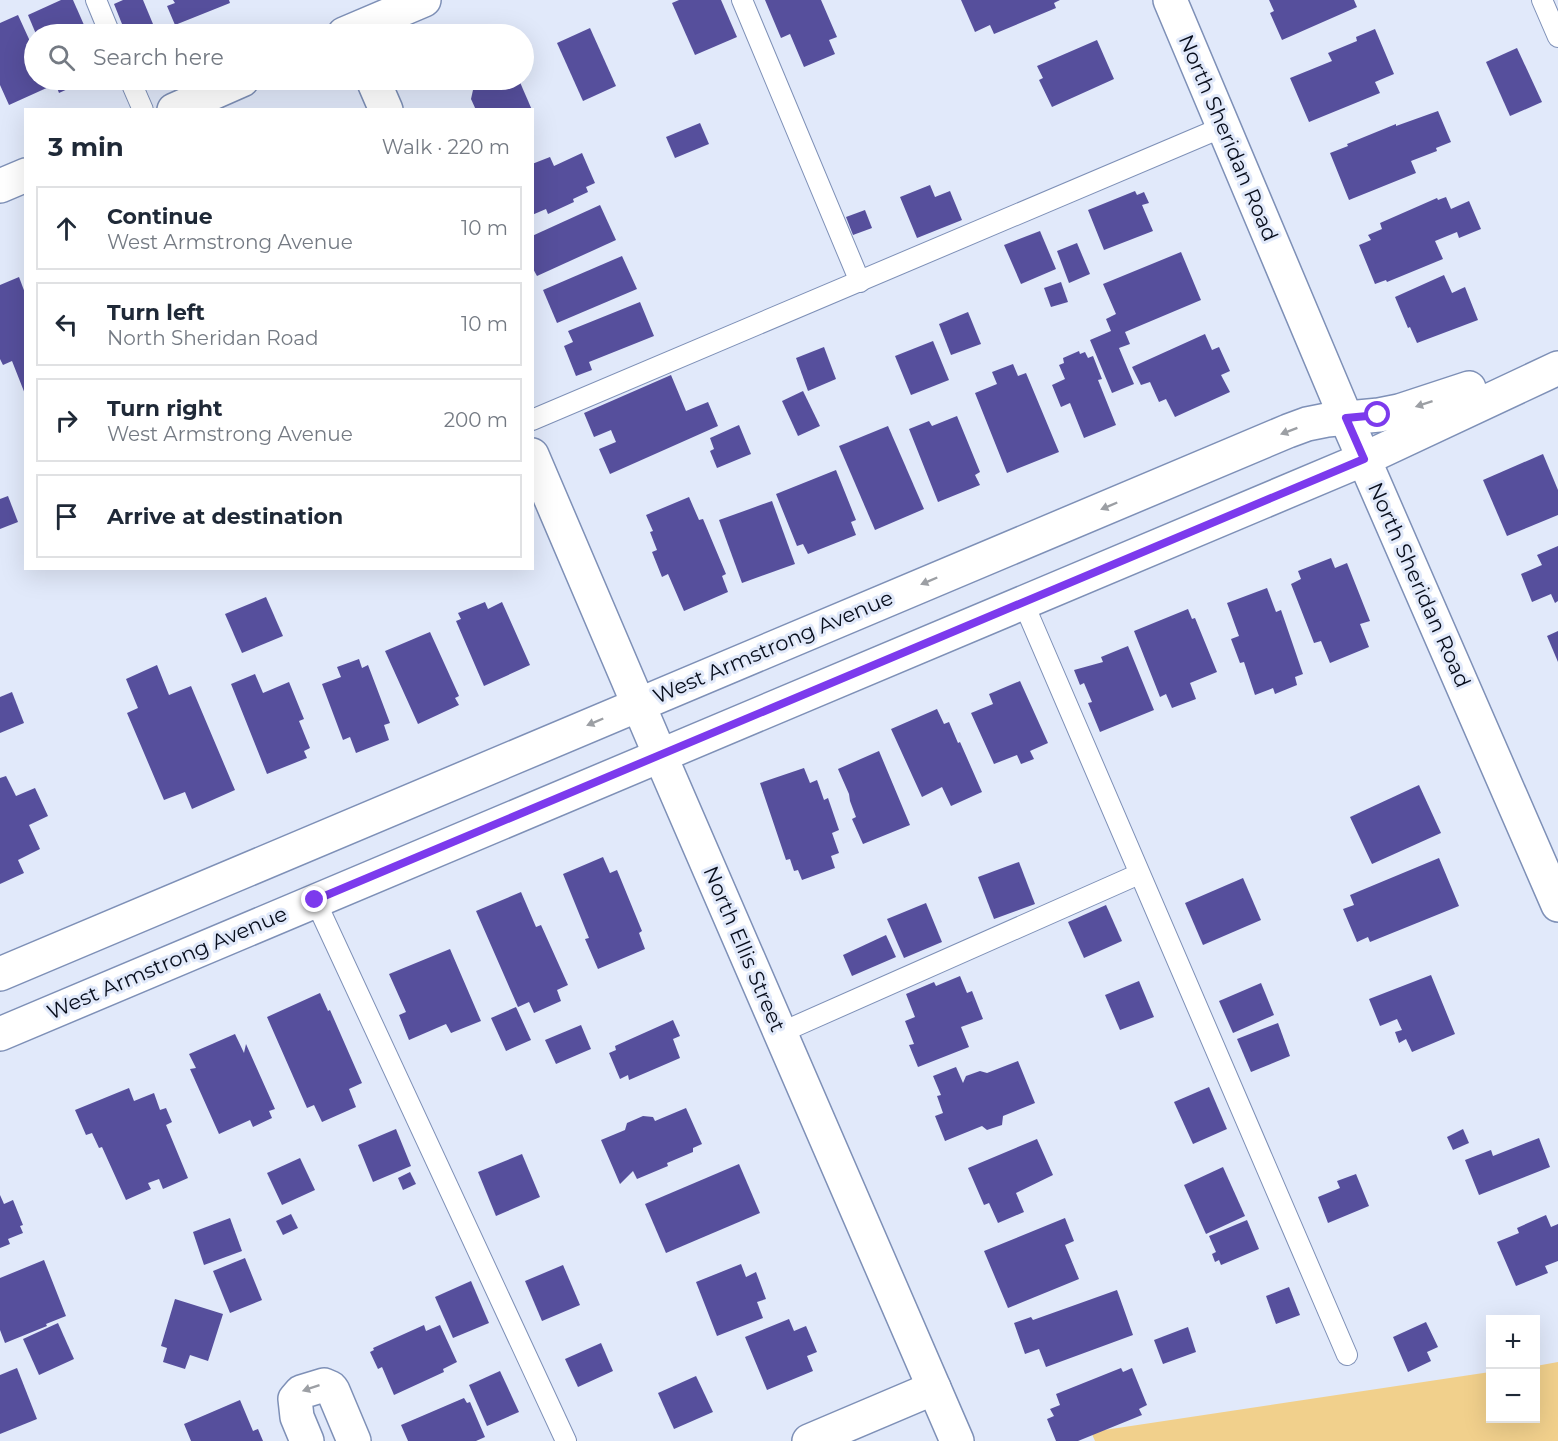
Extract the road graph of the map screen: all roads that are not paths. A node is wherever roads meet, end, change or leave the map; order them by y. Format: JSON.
{"nodes":[{"id":1,"x":96,"y":0,"type":"edge"},
{"id":2,"x":424,"y":0,"type":"edge"},
{"id":3,"x":742,"y":0,"type":"edge"},
{"id":4,"x":1170,"y":0,"type":"edge"},
{"id":5,"x":1542,"y":0,"type":"edge"},
{"id":6,"x":106,"y":24,"type":"edge"},
{"id":7,"x":370,"y":24,"type":"edge"},
{"id":8,"x":1558,"y":37,"type":"edge"},
{"id":9,"x":134,"y":90,"type":"edge"},
{"id":10,"x":219,"y":90,"type":"edge"},
{"id":11,"x":377,"y":90,"type":"edge"},
{"id":12,"x":141,"y":108,"type":"edge"},
{"id":13,"x":179,"y":108,"type":"edge"},
{"id":14,"x":385,"y":108,"type":"edge"},
{"id":15,"x":1223,"y":128,"type":"junction"},
{"id":16,"x":24,"y":176,"type":"edge"},
{"id":17,"x":0,"y":186,"type":"edge"},
{"id":18,"x":860,"y":282,"type":"junction"},
{"id":19,"x":1558,"y":355,"type":"edge"},
{"id":20,"x":1558,"y":368,"type":"edge"},
{"id":21,"x":1346,"y":418,"type":"junction"},
{"id":22,"x":534,"y":419,"type":"edge"},
{"id":23,"x":1364,"y":459,"type":"junction"},
{"id":24,"x":534,"y":460,"type":"edge"},
{"id":25,"x":1023,"y":602,"type":"junction"},
{"id":26,"x":638,"y":704,"type":"junction"},
{"id":27,"x":660,"y":755,"type":"junction"},
{"id":28,"x":1139,"y":874,"type":"junction"},
{"id":29,"x":315,"y":900,"type":"junction"},
{"id":30,"x":1558,"y":905,"type":"edge"},
{"id":31,"x":0,"y":974,"type":"edge"},
{"id":32,"x":780,"y":1033,"type":"junction"},
{"id":33,"x":0,"y":1034,"type":"edge"},
{"id":34,"x":1347,"y":1355,"type":"dead end"},
{"id":35,"x":934,"y":1388,"type":"junction"},
{"id":36,"x":307,"y":1441,"type":"edge"},
{"id":37,"x":354,"y":1441,"type":"edge"},
{"id":38,"x":566,"y":1441,"type":"edge"},
{"id":39,"x":810,"y":1441,"type":"edge"},
{"id":40,"x":957,"y":1441,"type":"edge"}],
"edges":[{"from":1,"to":6,"type":"lane"},
{"from":2,"to":7,"type":"street"},
{"from":3,"to":18,"type":"lane"},
{"from":4,"to":15,"type":"street","name":"North Sheridan Road"},
{"from":5,"to":8,"type":"lane"},
{"from":9,"to":12,"type":"lane"},
{"from":10,"to":13,"type":"street"},
{"from":11,"to":14,"type":"street"},
{"from":15,"to":18,"type":"lane"},
{"from":15,"to":21,"type":"street","name":"North Sheridan Road"},
{"from":16,"to":17,"type":"street"},
{"from":18,"to":22,"type":"lane"},
{"from":19,"to":21,"type":"street","name":"West Armstrong Avenue","one_way":true},
{"from":20,"to":23,"type":"street","name":"West Armstrong Avenue"},
{"from":21,"to":23,"type":"street","name":"North Sheridan Road"},
{"from":21,"to":26,"type":"street","name":"West Armstrong Avenue","one_way":true},
{"from":23,"to":25,"type":"street","name":"West Armstrong Avenue"},
{"from":23,"to":30,"type":"street","name":"North Sheridan Road"},
{"from":24,"to":26,"type":"street","name":"North Ellis Street"},
{"from":25,"to":27,"type":"street","name":"West Armstrong Avenue"},
{"from":25,"to":28,"type":"lane"},
{"from":26,"to":27,"type":"street","name":"North Ellis Street"},
{"from":26,"to":31,"type":"street","name":"West Armstrong Avenue","one_way":true},
{"from":27,"to":29,"type":"street","name":"West Armstrong Avenue"},
{"from":27,"to":32,"type":"street","name":"North Ellis Street"},
{"from":28,"to":32,"type":"lane"},
{"from":28,"to":34,"type":"lane"},
{"from":29,"to":33,"type":"street","name":"West Armstrong Avenue"},
{"from":29,"to":38,"type":"lane"},
{"from":32,"to":35,"type":"street","name":"North Ellis Street"},
{"from":35,"to":39,"type":"street"},
{"from":35,"to":40,"type":"street","name":"North Ellis Street"},
{"from":37,"to":36,"type":"street","one_way":true}]}
